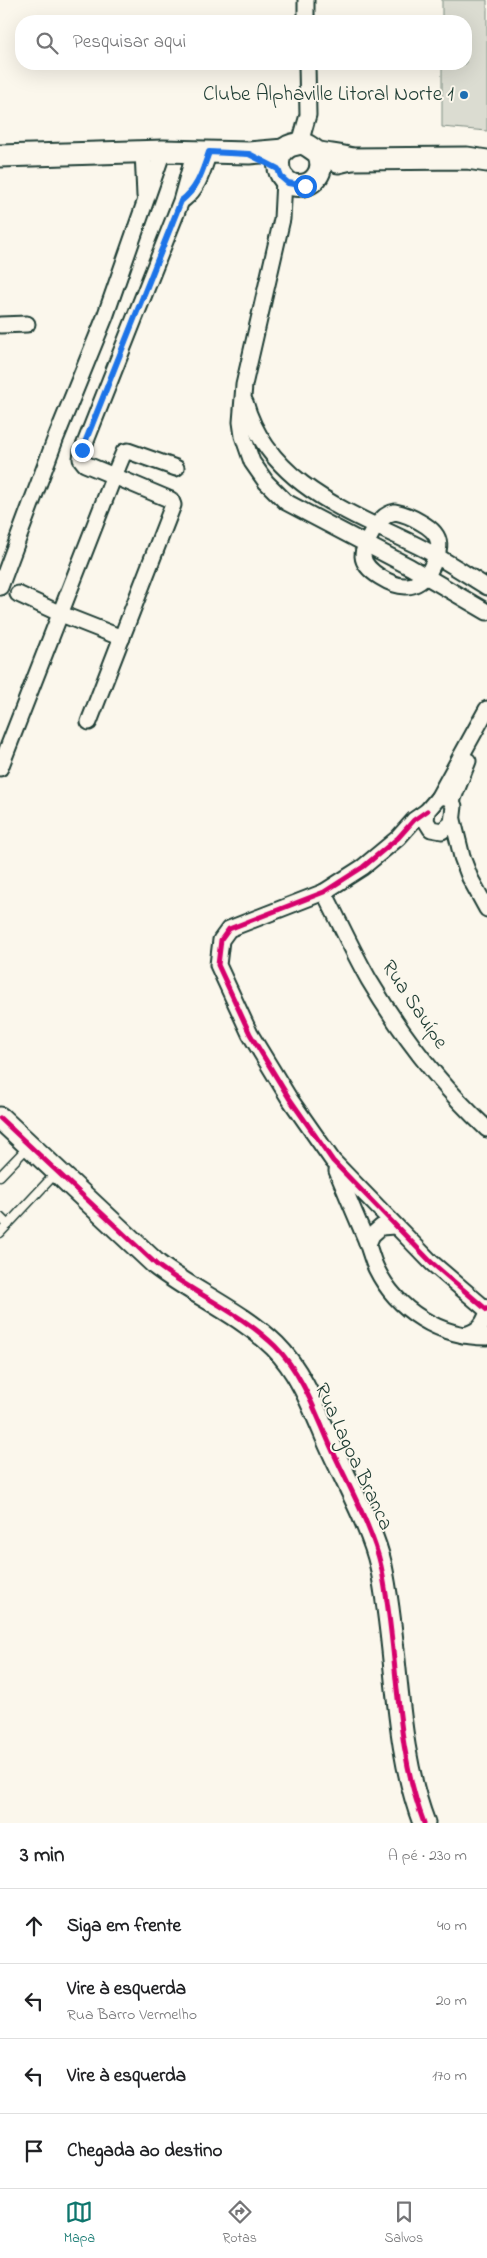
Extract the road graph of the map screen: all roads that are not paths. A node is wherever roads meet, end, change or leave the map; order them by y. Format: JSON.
{"nodes":[{"id":1,"x":306,"y":0,"type":"edge"},
{"id":2,"x":306,"y":15,"type":"edge"},
{"id":3,"x":307,"y":70,"type":"edge"},
{"id":4,"x":153,"y":151,"type":"junction"},
{"id":5,"x":202,"y":152,"type":"junction"},
{"id":6,"x":0,"y":156,"type":"edge"},
{"id":7,"x":487,"y":161,"type":"edge"},
{"id":8,"x":300,"y":162,"type":"junction"},
{"id":9,"x":27,"y":324,"type":"dead end"},
{"id":10,"x":0,"y":325,"type":"edge"},
{"id":11,"x":243,"y":396,"type":"junction"},
{"id":12,"x":176,"y":468,"type":"dead end"},
{"id":13,"x":114,"y":476,"type":"junction"},
{"id":14,"x":377,"y":526,"type":"junction"},
{"id":15,"x":366,"y":544,"type":"junction"},
{"id":16,"x":437,"y":556,"type":"junction"},
{"id":17,"x":426,"y":576,"type":"junction"},
{"id":18,"x":0,"y":587,"type":"edge"},
{"id":19,"x":487,"y":587,"type":"edge"},
{"id":20,"x":18,"y":594,"type":"dead end"},
{"id":21,"x":487,"y":612,"type":"edge"},
{"id":22,"x":61,"y":614,"type":"junction"},
{"id":23,"x":122,"y":638,"type":"junction"},
{"id":24,"x":487,"y":709,"type":"edge"},
{"id":25,"x":89,"y":722,"type":"dead end"},
{"id":26,"x":487,"y":723,"type":"edge"},
{"id":27,"x":0,"y":768,"type":"edge"},
{"id":28,"x":445,"y":800,"type":"junction"},
{"id":29,"x":427,"y":811,"type":"junction"},
{"id":30,"x":453,"y":820,"type":"junction"},
{"id":31,"x":436,"y":830,"type":"junction"},
{"id":32,"x":398,"y":838,"type":"junction"},
{"id":33,"x":462,"y":857,"type":"junction"},
{"id":34,"x":324,"y":892,"type":"junction"},
{"id":35,"x":487,"y":909,"type":"edge"},
{"id":36,"x":0,"y":1118,"type":"edge"},
{"id":37,"x":487,"y":1129,"type":"edge"},
{"id":38,"x":30,"y":1145,"type":"junction"},
{"id":39,"x":332,"y":1161,"type":"junction"},
{"id":40,"x":58,"y":1172,"type":"junction"},
{"id":41,"x":0,"y":1176,"type":"edge"},
{"id":42,"x":0,"y":1217,"type":"edge"},
{"id":43,"x":8,"y":1225,"type":"junction"},
{"id":44,"x":394,"y":1226,"type":"junction"},
{"id":45,"x":0,"y":1233,"type":"edge"},
{"id":46,"x":368,"y":1244,"type":"junction"},
{"id":47,"x":487,"y":1312,"type":"edge"},
{"id":48,"x":461,"y":1336,"type":"junction"},
{"id":49,"x":487,"y":1337,"type":"edge"},
{"id":50,"x":424,"y":1823,"type":"edge"}],
"edges":[{"from":1,"to":2,"type":"street"},
{"from":3,"to":8,"type":"street"},
{"from":4,"to":5,"type":"street"},
{"from":4,"to":6,"type":"street"},
{"from":4,"to":18,"type":"street"},
{"from":5,"to":8,"type":"street"},
{"from":5,"to":13,"type":"street"},
{"from":7,"to":8,"type":"street"},
{"from":8,"to":11,"type":"street"},
{"from":9,"to":10,"type":"street"},
{"from":11,"to":14,"type":"street"},
{"from":11,"to":15,"type":"street"},
{"from":12,"to":13,"type":"street"},
{"from":13,"to":22,"type":"street"},
{"from":13,"to":23,"type":"street"},
{"from":14,"to":15,"type":"street"},
{"from":14,"to":16,"type":"street"},
{"from":14,"to":16,"type":"street"},
{"from":15,"to":17,"type":"street"},
{"from":15,"to":17,"type":"street"},
{"from":16,"to":17,"type":"street"},
{"from":16,"to":19,"type":"street"},
{"from":17,"to":21,"type":"street"},
{"from":20,"to":22,"type":"street"},
{"from":22,"to":23,"type":"street"},
{"from":22,"to":27,"type":"street"},
{"from":23,"to":25,"type":"street"},
{"from":24,"to":28,"type":"street"},
{"from":26,"to":28,"type":"street"},
{"from":28,"to":29,"type":"street"},
{"from":28,"to":30,"type":"street"},
{"from":29,"to":31,"type":"street"},
{"from":29,"to":32,"type":"street"},
{"from":30,"to":31,"type":"street"},
{"from":30,"to":33,"type":"street"},
{"from":31,"to":32,"type":"street"},
{"from":31,"to":33,"type":"street"},
{"from":32,"to":34,"type":"street"},
{"from":33,"to":35,"type":"street"},
{"from":34,"to":37,"type":"street","name":"Rua Sauípe"},
{"from":34,"to":39,"type":"street"},
{"from":36,"to":38,"type":"street","name":"Rua Lagoa Branca"},
{"from":38,"to":40,"type":"street","name":"Rua Lagoa Branca"},
{"from":38,"to":41,"type":"lane"},
{"from":39,"to":44,"type":"street"},
{"from":39,"to":46,"type":"street"},
{"from":40,"to":43,"type":"lane"},
{"from":40,"to":50,"type":"street","name":"Rua Lagoa Branca"},
{"from":42,"to":43,"type":"lane"},
{"from":43,"to":45,"type":"lane"},
{"from":44,"to":46,"type":"street"},
{"from":44,"to":47,"type":"street"},
{"from":46,"to":48,"type":"street"},
{"from":47,"to":48,"type":"street"},
{"from":48,"to":49,"type":"street"}]}
